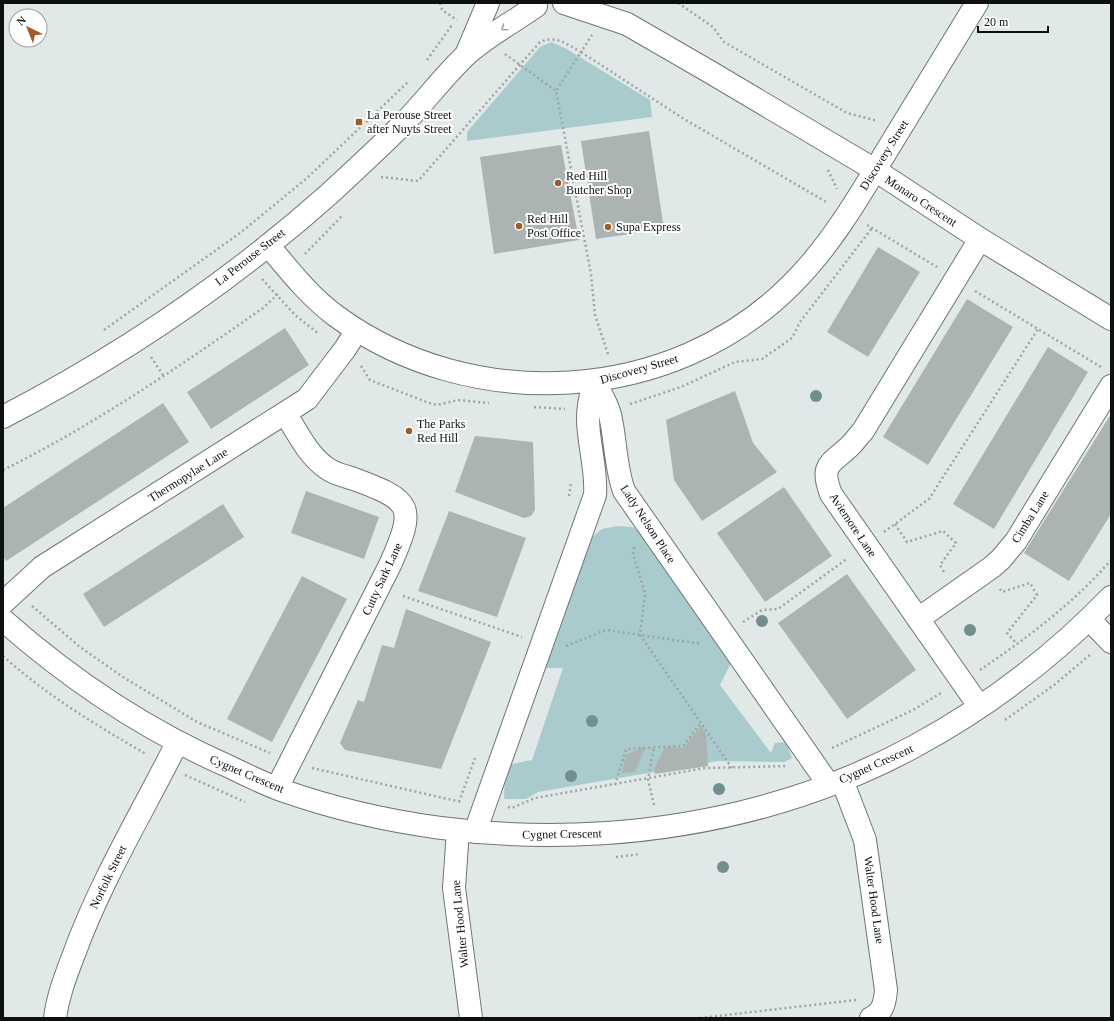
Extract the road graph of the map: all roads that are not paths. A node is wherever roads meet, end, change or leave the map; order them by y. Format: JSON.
{"nodes":[{"id":1,"x":488,"y":3,"type":"edge"},
{"id":2,"x":564,"y":3,"type":"edge"},
{"id":3,"x":977,"y":3,"type":"edge"},
{"id":4,"x":535,"y":4,"type":"edge"},
{"id":5,"x":605,"y":10,"type":"edge"},
{"id":6,"x":465,"y":56,"type":"junction"},
{"id":7,"x":875,"y":170,"type":"junction"},
{"id":8,"x":980,"y":239,"type":"junction"},
{"id":9,"x":268,"y":245,"type":"junction"},
{"id":10,"x":1111,"y":319,"type":"edge"},
{"id":11,"x":357,"y":330,"type":"junction"},
{"id":12,"x":1108,"y":378,"type":"edge"},
{"id":13,"x":594,"y":381,"type":"junction"},
{"id":14,"x":598,"y":409,"type":"junction"},
{"id":15,"x":285,"y":413,"type":"junction"},
{"id":16,"x":3,"y":417,"type":"edge"},
{"id":17,"x":9,"y":597,"type":"edge"},
{"id":18,"x":1111,"y":597,"type":"edge"},
{"id":19,"x":918,"y":619,"type":"junction"},
{"id":20,"x":1089,"y":619,"type":"junction"},
{"id":21,"x":3,"y":620,"type":"edge"},
{"id":22,"x":1110,"y":640,"type":"edge"},
{"id":23,"x":979,"y":706,"type":"junction"},
{"id":24,"x":177,"y":743,"type":"junction"},
{"id":25,"x":835,"y":782,"type":"junction"},
{"id":26,"x":277,"y":788,"type":"junction"},
{"id":27,"x":466,"y":831,"type":"junction"},
{"id":28,"x":876,"y":1014,"type":"edge"},
{"id":29,"x":55,"y":1018,"type":"edge"},
{"id":30,"x":471,"y":1018,"type":"edge"}],
"edges":[{"from":1,"to":6,"type":"street","name":"La Perouse Street"},
{"from":2,"to":5,"type":"street","name":"Monaro Crescent"},
{"from":3,"to":7,"type":"street","name":"Discovery Street"},
{"from":4,"to":6,"type":"street","name":"La Perouse Street","one_way":true},
{"from":5,"to":7,"type":"street","name":"Monaro Crescent"},
{"from":6,"to":9,"type":"street","name":"La Perouse Street"},
{"from":7,"to":8,"type":"street","name":"Monaro Crescent"},
{"from":7,"to":13,"type":"street","name":"Discovery Street"},
{"from":8,"to":10,"type":"street","name":"Monaro Crescent"},
{"from":8,"to":19,"type":"street","name":"Aviemore Lane"},
{"from":9,"to":11,"type":"street","name":"Discovery Street"},
{"from":9,"to":16,"type":"street","name":"La Perouse Street"},
{"from":11,"to":13,"type":"street","name":"Discovery Street"},
{"from":11,"to":15,"type":"street","name":"Thermopylae Lane"},
{"from":12,"to":19,"type":"street","name":"Cimba Lane"},
{"from":13,"to":14,"type":"street","name":"Lady Nelson Place"},
{"from":14,"to":25,"type":"street","name":"Lady Nelson Place"},
{"from":14,"to":27,"type":"street","name":"Lady Nelson Place"},
{"from":15,"to":17,"type":"street","name":"Thermopylae Lane"},
{"from":15,"to":26,"type":"street","name":"Cutty Sark Lane"},
{"from":18,"to":20,"type":"street","name":"Cygnet Crescent"},
{"from":19,"to":23,"type":"street","name":"Aviemore Lane"},
{"from":20,"to":22,"type":"street"},
{"from":20,"to":23,"type":"street","name":"Cygnet Crescent"},
{"from":21,"to":24,"type":"street","name":"Cygnet Crescent"},
{"from":23,"to":25,"type":"street","name":"Cygnet Crescent"},
{"from":24,"to":26,"type":"street","name":"Cygnet Crescent"},
{"from":24,"to":29,"type":"street","name":"Norfolk Street"},
{"from":25,"to":27,"type":"street","name":"Cygnet Crescent"},
{"from":25,"to":28,"type":"street","name":"Walter Hood Lane"},
{"from":26,"to":27,"type":"street","name":"Cygnet Crescent"},
{"from":27,"to":30,"type":"street","name":"Walter Hood Lane"}]}
